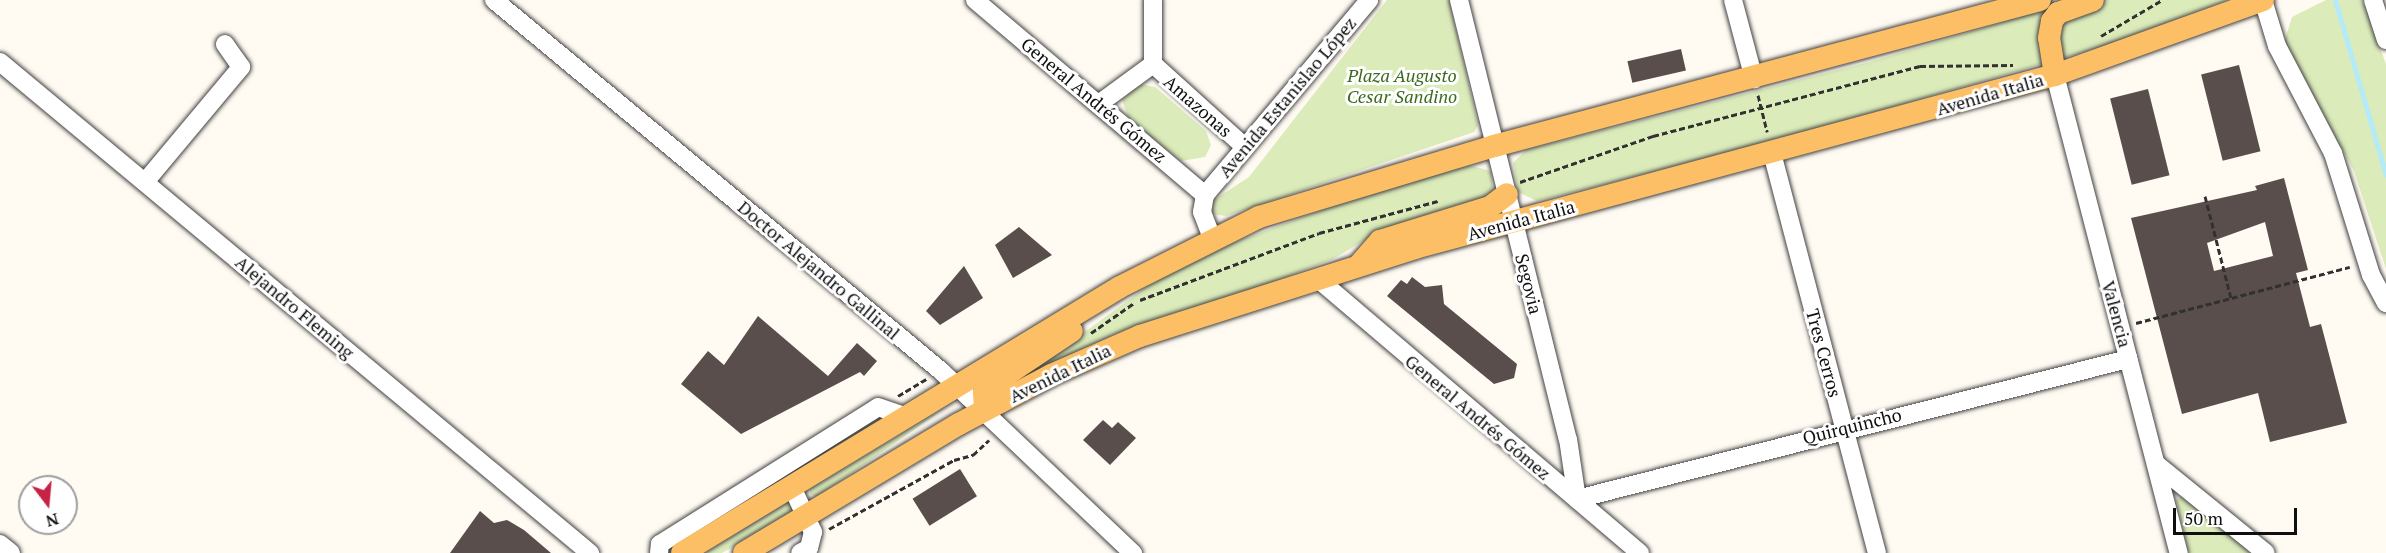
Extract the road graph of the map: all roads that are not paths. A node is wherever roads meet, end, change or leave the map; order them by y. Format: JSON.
{"nodes":[{"id":1,"x":494,"y":0,"type":"edge"},
{"id":2,"x":975,"y":0,"type":"edge"},
{"id":3,"x":1153,"y":0,"type":"edge"},
{"id":4,"x":1369,"y":0,"type":"edge"},
{"id":5,"x":1458,"y":0,"type":"edge"},
{"id":6,"x":1733,"y":0,"type":"edge"},
{"id":7,"x":2040,"y":0,"type":"edge"},
{"id":8,"x":2093,"y":0,"type":"edge"},
{"id":9,"x":2263,"y":0,"type":"edge"},
{"id":10,"x":2373,"y":0,"type":"edge"},
{"id":11,"x":2386,"y":40,"type":"edge"},
{"id":12,"x":225,"y":44,"type":"dead end"},
{"id":13,"x":0,"y":62,"type":"edge"},
{"id":14,"x":1153,"y":64,"type":"junction"},
{"id":15,"x":2055,"y":75,"type":"junction"},
{"id":16,"x":1754,"y":79,"type":"junction"},
{"id":17,"x":1100,"y":103,"type":"junction"},
{"id":18,"x":1494,"y":146,"type":"junction"},
{"id":19,"x":1245,"y":147,"type":"junction"},
{"id":20,"x":1772,"y":153,"type":"junction"},
{"id":21,"x":145,"y":182,"type":"junction"},
{"id":22,"x":1506,"y":190,"type":"junction"},
{"id":23,"x":1205,"y":195,"type":"junction"},
{"id":24,"x":1514,"y":221,"type":"junction"},
{"id":25,"x":1212,"y":238,"type":"junction"},
{"id":26,"x":1358,"y":266,"type":"junction"},
{"id":27,"x":1317,"y":279,"type":"junction"},
{"id":28,"x":1120,"y":288,"type":"junction"},
{"id":29,"x":2386,"y":303,"type":"edge"},
{"id":30,"x":2128,"y":359,"type":"junction"},
{"id":31,"x":948,"y":378,"type":"junction"},
{"id":32,"x":985,"y":410,"type":"junction"},
{"id":33,"x":907,"y":417,"type":"junction"},
{"id":34,"x":1844,"y":428,"type":"junction"},
{"id":35,"x":2156,"y":464,"type":"junction"},
{"id":36,"x":791,"y":485,"type":"junction"},
{"id":37,"x":844,"y":494,"type":"junction"},
{"id":38,"x":1577,"y":499,"type":"junction"},
{"id":39,"x":810,"y":516,"type":"junction"},
{"id":40,"x":0,"y":544,"type":"edge"},
{"id":41,"x":805,"y":550,"type":"edge"},
{"id":42,"x":11,"y":553,"type":"edge"},
{"id":43,"x":590,"y":553,"type":"edge"},
{"id":44,"x":659,"y":553,"type":"edge"},
{"id":45,"x":682,"y":553,"type":"edge"},
{"id":46,"x":744,"y":553,"type":"edge"},
{"id":47,"x":1133,"y":553,"type":"edge"},
{"id":48,"x":1640,"y":553,"type":"edge"},
{"id":49,"x":1877,"y":553,"type":"edge"},
{"id":50,"x":2179,"y":553,"type":"edge"},
{"id":51,"x":2266,"y":553,"type":"edge"}],
"edges":[{"from":1,"to":31,"type":"street","name":"Doctor Alejandro Gallinal"},
{"from":2,"to":17,"type":"street","name":"General Andrés Gómez"},
{"from":3,"to":14,"type":"street","name":"Amazonas"},
{"from":4,"to":19,"type":"street","name":"Avenida Estanislao López"},
{"from":5,"to":18,"type":"street","name":"Segovia"},
{"from":6,"to":16,"type":"street"},
{"from":7,"to":16,"type":"main road"},
{"from":8,"to":15,"type":"main road"},
{"from":9,"to":15,"type":"main road","name":"Avenida Italia"},
{"from":9,"to":29,"type":"street"},
{"from":10,"to":11,"type":"street"},
{"from":12,"to":21,"type":"street"},
{"from":13,"to":21,"type":"street","name":"Alejandro Fleming"},
{"from":14,"to":17,"type":"street","name":"Amazonas"},
{"from":14,"to":19,"type":"street","name":"Amazonas"},
{"from":15,"to":20,"type":"main road","name":"Avenida Italia"},
{"from":15,"to":30,"type":"street","name":"Valencia"},
{"from":16,"to":18,"type":"main road"},
{"from":17,"to":23,"type":"street","name":"General Andrés Gómez"},
{"from":18,"to":22,"type":"street","name":"Segovia"},
{"from":18,"to":25,"type":"main road"},
{"from":19,"to":23,"type":"street","name":"Avenida Estanislao López"},
{"from":20,"to":24,"type":"main road","name":"Avenida Italia"},
{"from":20,"to":34,"type":"street","name":"Tres Cerros"},
{"from":21,"to":43,"type":"street","name":"Alejandro Fleming"},
{"from":22,"to":24,"type":"street","name":"Segovia"},
{"from":22,"to":26,"type":"main road"},
{"from":23,"to":25,"type":"street"},
{"from":24,"to":26,"type":"main road","name":"Avenida Italia"},
{"from":24,"to":38,"type":"street","name":"Segovia"},
{"from":25,"to":28,"type":"main road"},
{"from":26,"to":27,"type":"main road","name":"Avenida Italia"},
{"from":27,"to":32,"type":"main road","name":"Avenida Italia"},
{"from":27,"to":38,"type":"street","name":"General Andrés Gómez"},
{"from":28,"to":31,"type":"main road"},
{"from":28,"to":32,"type":"main road"},
{"from":30,"to":34,"type":"street","name":"Quirquincho"},
{"from":30,"to":35,"type":"street","name":"Valencia"},
{"from":31,"to":32,"type":"street","name":"Doctor Alejandro Gallinal"},
{"from":31,"to":33,"type":"main road"},
{"from":31,"to":37,"type":"main road"},
{"from":32,"to":37,"type":"main road","name":"Avenida Italia"},
{"from":32,"to":47,"type":"street","name":"Doctor Alejandro Gallinal"},
{"from":33,"to":36,"type":"main road"},
{"from":33,"to":44,"type":"street"},
{"from":34,"to":38,"type":"street","name":"Quirquincho"},
{"from":34,"to":49,"type":"street","name":"Tres Cerros"},
{"from":35,"to":50,"type":"street","name":"Valencia"},
{"from":35,"to":51,"type":"street"},
{"from":36,"to":39,"type":"street"},
{"from":36,"to":45,"type":"main road"},
{"from":37,"to":39,"type":"main road","name":"Avenida Italia"},
{"from":38,"to":48,"type":"street","name":"General Andrés Gómez"},
{"from":39,"to":41,"type":"street"},
{"from":39,"to":46,"type":"main road","name":"Avenida Italia"},
{"from":40,"to":42,"type":"street"}]}
